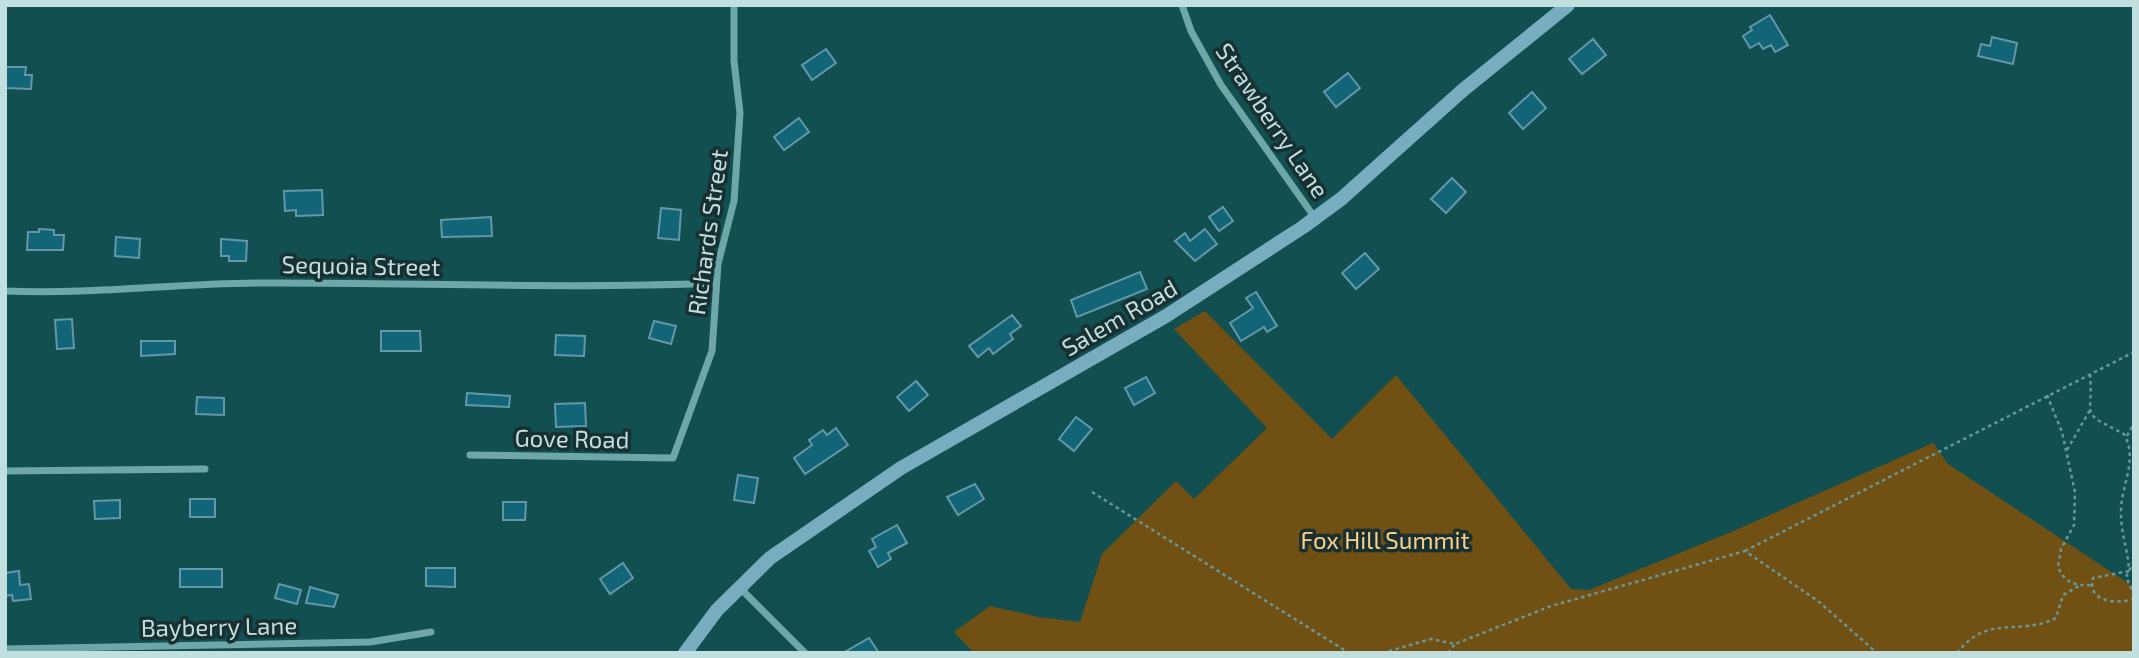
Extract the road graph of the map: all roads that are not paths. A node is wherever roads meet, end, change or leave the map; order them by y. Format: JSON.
{"nodes":[{"id":1,"x":734,"y":5,"type":"edge"},
{"id":2,"x":1182,"y":5,"type":"edge"},
{"id":3,"x":1568,"y":5,"type":"edge"},
{"id":4,"x":1315,"y":218,"type":"junction"},
{"id":5,"x":716,"y":283,"type":"junction"},
{"id":6,"x":5,"y":291,"type":"edge"},
{"id":7,"x":470,"y":455,"type":"dead end"},
{"id":8,"x":673,"y":458,"type":"joint"},
{"id":9,"x":205,"y":469,"type":"dead end"},
{"id":10,"x":5,"y":471,"type":"edge"},
{"id":11,"x":739,"y":587,"type":"junction"},
{"id":12,"x":431,"y":632,"type":"dead end"},
{"id":13,"x":5,"y":649,"type":"edge"},
{"id":14,"x":685,"y":653,"type":"edge"},
{"id":15,"x":805,"y":653,"type":"edge"}],
"edges":[{"from":1,"to":5,"type":"street","name":"Richards Street"},
{"from":2,"to":4,"type":"street","name":"Strawberry Lane"},
{"from":3,"to":4,"type":"main road","name":"Salem Road"},
{"from":4,"to":11,"type":"main road","name":"Salem Road"},
{"from":5,"to":6,"type":"street","name":"Sequoia Street"},
{"from":5,"to":8,"type":"street","name":"Richards Street"},
{"from":7,"to":8,"type":"street","name":"Gove Road"},
{"from":9,"to":10,"type":"street"},
{"from":11,"to":14,"type":"main road","name":"Salem Road"},
{"from":11,"to":15,"type":"street"},
{"from":12,"to":13,"type":"street","name":"Bayberry Lane"}]}
